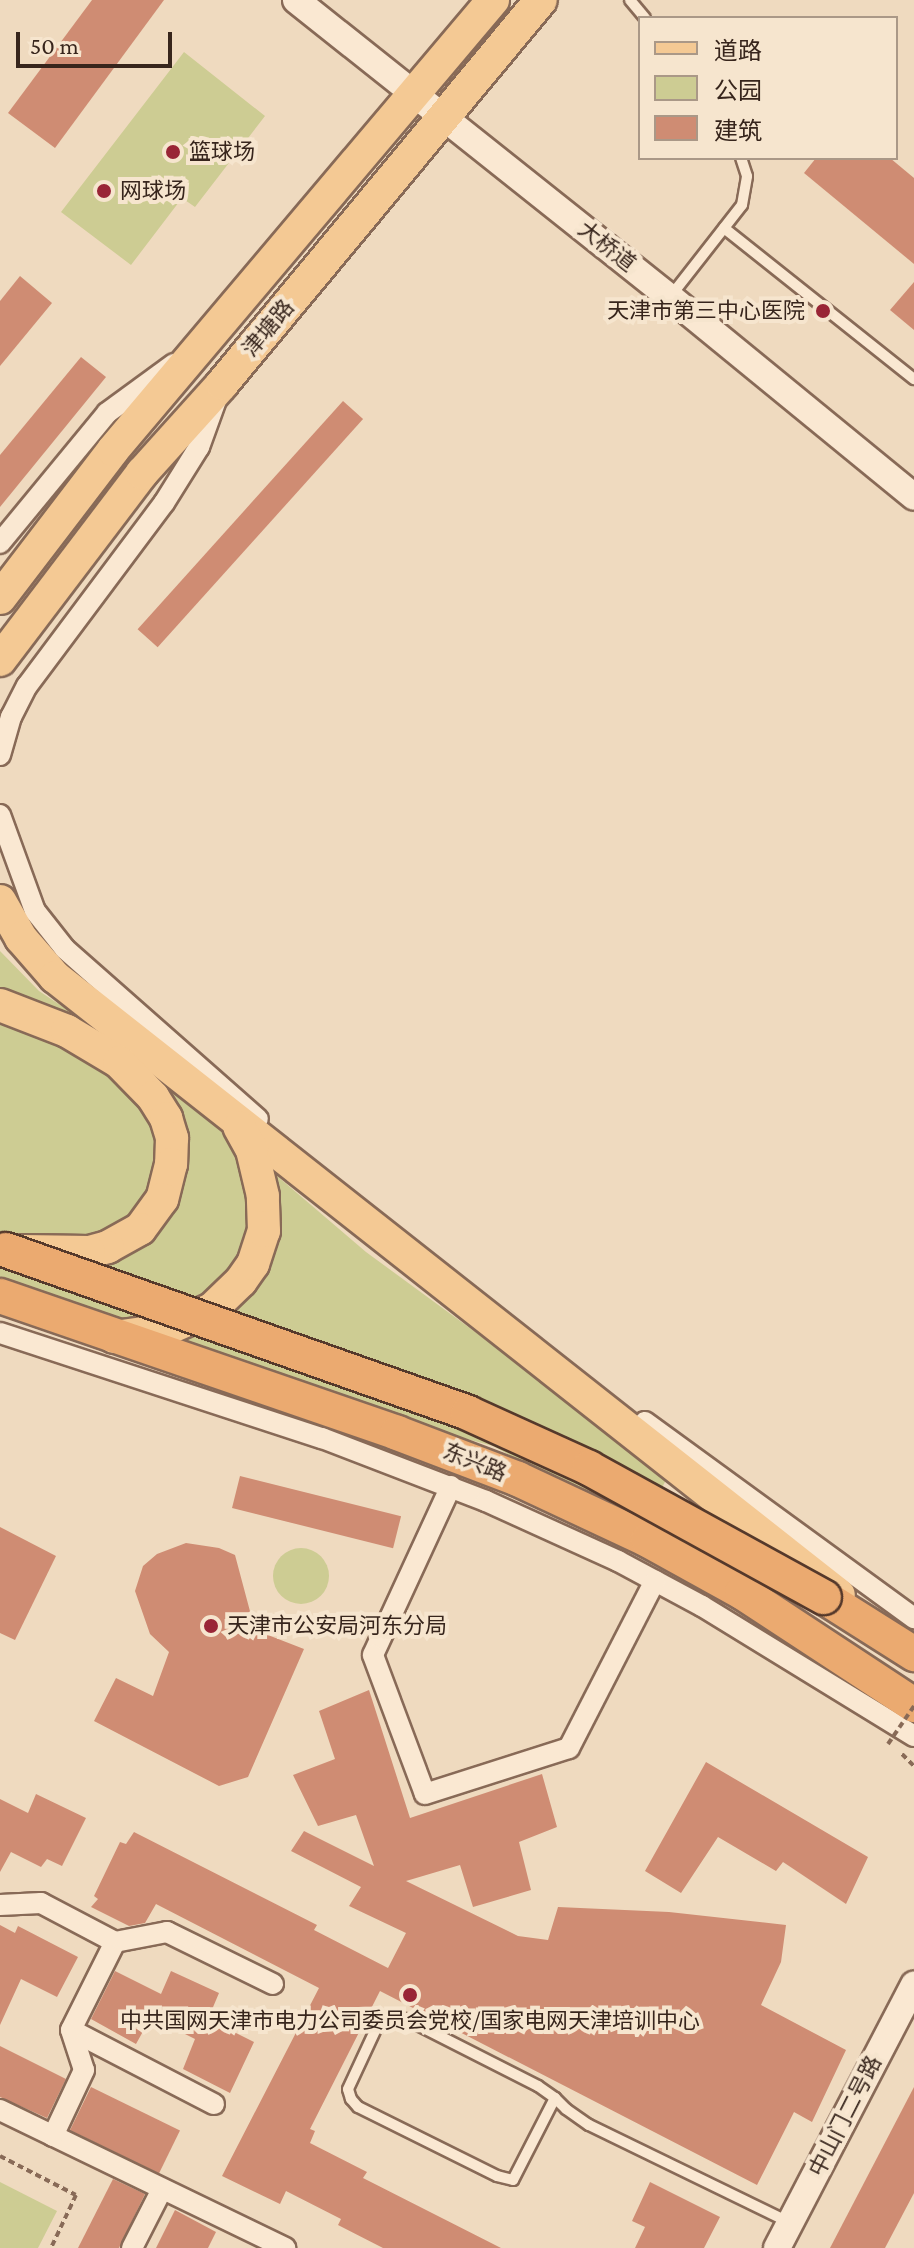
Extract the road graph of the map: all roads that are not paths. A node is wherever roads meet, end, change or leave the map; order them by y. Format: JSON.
{"nodes":[{"id":1,"x":296,"y":0,"type":"edge"},
{"id":2,"x":493,"y":0,"type":"edge"},
{"id":3,"x":541,"y":0,"type":"edge"},
{"id":4,"x":630,"y":0,"type":"edge"},
{"id":5,"x":643,"y":16,"type":"edge"},
{"id":6,"x":415,"y":93,"type":"junction"},
{"id":7,"x":443,"y":117,"type":"junction"},
{"id":8,"x":742,"y":160,"type":"edge"},
{"id":9,"x":724,"y":228,"type":"junction"},
{"id":10,"x":670,"y":297,"type":"junction"},
{"id":11,"x":208,"y":342,"type":"junction"},
{"id":12,"x":914,"y":379,"type":"edge"},
{"id":13,"x":222,"y":384,"type":"junction"},
{"id":14,"x":914,"y":497,"type":"edge"},
{"id":15,"x":0,"y":543,"type":"edge"},
{"id":16,"x":0,"y":598,"type":"edge"},
{"id":17,"x":6,"y":652,"type":"edge"},
{"id":18,"x":0,"y":677,"type":"edge"},
{"id":19,"x":0,"y":755,"type":"edge"},
{"id":20,"x":0,"y":815,"type":"edge"},
{"id":21,"x":6,"y":855,"type":"edge"},
{"id":22,"x":0,"y":901,"type":"edge"},
{"id":23,"x":0,"y":1005,"type":"edge"},
{"id":24,"x":235,"y":1121,"type":"junction"},
{"id":25,"x":3,"y":1249,"type":"edge"},
{"id":26,"x":0,"y":1296,"type":"edge"},
{"id":27,"x":0,"y":1333,"type":"edge"},
{"id":28,"x":161,"y":1340,"type":"junction"},
{"id":29,"x":451,"y":1486,"type":"junction"},
{"id":30,"x":655,"y":1581,"type":"junction"},
{"id":31,"x":899,"y":1626,"type":"edge"},
{"id":32,"x":914,"y":1654,"type":"edge"},
{"id":33,"x":914,"y":1706,"type":"edge"},
{"id":34,"x":914,"y":1736,"type":"edge"},
{"id":35,"x":0,"y":1905,"type":"edge"},
{"id":36,"x":115,"y":1942,"type":"junction"},
{"id":37,"x":273,"y":1984,"type":"dead end"},
{"id":38,"x":914,"y":1985,"type":"edge"},
{"id":39,"x":914,"y":2008,"type":"edge"},
{"id":40,"x":71,"y":2030,"type":"junction"},
{"id":41,"x":555,"y":2098,"type":"junction"},
{"id":42,"x":214,"y":2104,"type":"dead end"},
{"id":43,"x":0,"y":2110,"type":"edge"},
{"id":44,"x":53,"y":2136,"type":"junction"},
{"id":45,"x":162,"y":2189,"type":"junction"},
{"id":46,"x":792,"y":2233,"type":"edge"},
{"id":47,"x":132,"y":2248,"type":"edge"},
{"id":48,"x":285,"y":2248,"type":"edge"},
{"id":49,"x":777,"y":2248,"type":"edge"}],
"edges":[{"from":1,"to":6,"type":"street","name":"大桥道"},
{"from":2,"to":6,"type":"main road","name":"津塘路"},
{"from":3,"to":7,"type":"main road","name":"津塘路"},
{"from":4,"to":5,"type":"lane"},
{"from":6,"to":7,"type":"street","name":"大桥道"},
{"from":6,"to":11,"type":"main road","name":"津塘路"},
{"from":7,"to":10,"type":"street","name":"大桥道"},
{"from":7,"to":13,"type":"main road","name":"津塘路"},
{"from":8,"to":9,"type":"lane"},
{"from":9,"to":10,"type":"lane"},
{"from":9,"to":12,"type":"lane"},
{"from":10,"to":14,"type":"street","name":"大桥道"},
{"from":11,"to":15,"type":"street"},
{"from":11,"to":16,"type":"main road","name":"津塘路"},
{"from":13,"to":17,"type":"main road","name":"津塘路"},
{"from":13,"to":19,"type":"street"},
{"from":17,"to":18,"type":"main road","name":"津塘路"},
{"from":20,"to":21,"type":"street"},
{"from":21,"to":31,"type":"street"},
{"from":22,"to":24,"type":"main road"},
{"from":23,"to":25,"type":"main road"},
{"from":24,"to":28,"type":"main road"},
{"from":24,"to":31,"type":"main road"},
{"from":25,"to":31,"type":"highway","name":"东兴路","bridge":true},
{"from":26,"to":28,"type":"highway","name":"东兴路"},
{"from":27,"to":29,"type":"street"},
{"from":28,"to":33,"type":"highway","name":"东兴路"},
{"from":29,"to":30,"type":"street"},
{"from":29,"to":30,"type":"street"},
{"from":30,"to":34,"type":"street"},
{"from":31,"to":32,"type":"highway","name":"东兴路"},
{"from":35,"to":36,"type":"street"},
{"from":36,"to":37,"type":"street"},
{"from":36,"to":40,"type":"street"},
{"from":38,"to":46,"type":"street","name":"中山门二号路"},
{"from":39,"to":46,"type":"street","name":"中山门二号路"},
{"from":40,"to":42,"type":"street"},
{"from":40,"to":44,"type":"street"},
{"from":41,"to":41,"type":"lane"},
{"from":41,"to":46,"type":"lane"},
{"from":43,"to":44,"type":"street"},
{"from":44,"to":45,"type":"street"},
{"from":45,"to":47,"type":"street"},
{"from":45,"to":48,"type":"street"},
{"from":46,"to":49,"type":"street","name":"中山门二号路"}]}
